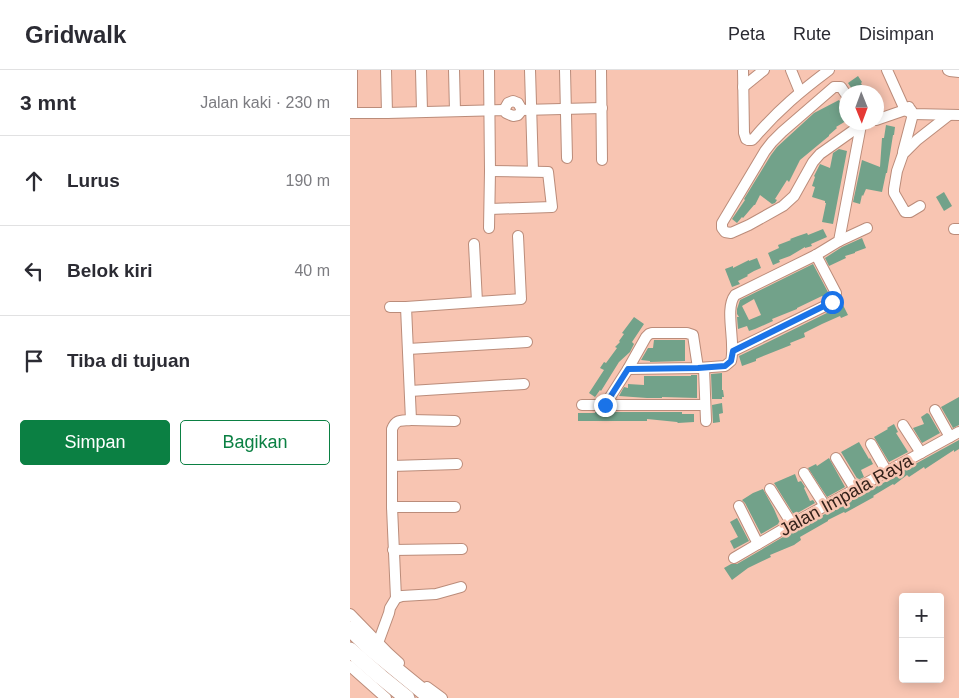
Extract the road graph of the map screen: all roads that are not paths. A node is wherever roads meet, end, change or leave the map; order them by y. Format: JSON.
{"nodes":[{"id":1,"x":352,"y":70,"type":"edge"},
{"id":2,"x":386,"y":70,"type":"edge"},
{"id":3,"x":420,"y":70,"type":"edge"},
{"id":4,"x":454,"y":70,"type":"edge"},
{"id":5,"x":489,"y":70,"type":"edge"},
{"id":6,"x":530,"y":70,"type":"edge"},
{"id":7,"x":565,"y":70,"type":"edge"},
{"id":8,"x":601,"y":70,"type":"edge"},
{"id":9,"x":743,"y":70,"type":"edge"},
{"id":10,"x":764,"y":70,"type":"edge"},
{"id":11,"x":791,"y":70,"type":"edge"},
{"id":12,"x":830,"y":70,"type":"edge"},
{"id":13,"x":887,"y":70,"type":"edge"},
{"id":14,"x":895,"y":70,"type":"edge"},
{"id":15,"x":948,"y":70,"type":"edge"},
{"id":16,"x":959,"y":72,"type":"edge"},
{"id":17,"x":839,"y":86,"type":"edge"},
{"id":18,"x":743,"y":87,"type":"junction"},
{"id":19,"x":800,"y":92,"type":"junction"},
{"id":20,"x":602,"y":108,"type":"junction"},
{"id":21,"x":566,"y":109,"type":"junction"},
{"id":22,"x":526,"y":110,"type":"junction"},
{"id":23,"x":909,"y":110,"type":"junction"},
{"id":24,"x":422,"y":111,"type":"junction"},
{"id":25,"x":489,"y":111,"type":"junction"},
{"id":26,"x":455,"y":112,"type":"junction"},
{"id":27,"x":351,"y":113,"type":"edge"},
{"id":28,"x":387,"y":113,"type":"junction"},
{"id":29,"x":954,"y":115,"type":"edge"},
{"id":30,"x":884,"y":118,"type":"edge"},
{"id":31,"x":853,"y":130,"type":"edge"},
{"id":32,"x":862,"y":130,"type":"edge"},
{"id":33,"x":903,"y":154,"type":"junction"},
{"id":34,"x":567,"y":158,"type":"dead end"},
{"id":35,"x":602,"y":160,"type":"dead end"},
{"id":36,"x":490,"y":171,"type":"junction"},
{"id":37,"x":533,"y":171,"type":"junction"},
{"id":38,"x":920,"y":206,"type":"dead end"},
{"id":39,"x":490,"y":209,"type":"junction"},
{"id":40,"x":489,"y":228,"type":"dead end"},
{"id":41,"x":867,"y":228,"type":"dead end"},
{"id":42,"x":518,"y":236,"type":"dead end"},
{"id":43,"x":839,"y":242,"type":"junction"},
{"id":44,"x":474,"y":244,"type":"dead end"},
{"id":45,"x":816,"y":255,"type":"junction"},
{"id":46,"x":477,"y":302,"type":"junction"},
{"id":47,"x":390,"y":307,"type":"dead end"},
{"id":48,"x":406,"y":307,"type":"junction"},
{"id":49,"x":526,"y":342,"type":"dead end"},
{"id":50,"x":408,"y":349,"type":"junction"},
{"id":51,"x":733,"y":351,"type":"junction"},
{"id":52,"x":701,"y":368,"type":"junction"},
{"id":53,"x":628,"y":369,"type":"junction"},
{"id":54,"x":524,"y":384,"type":"dead end"},
{"id":55,"x":410,"y":391,"type":"junction"},
{"id":56,"x":705,"y":404,"type":"junction"},
{"id":57,"x":582,"y":405,"type":"dead end"},
{"id":58,"x":605,"y":405,"type":"junction"},
{"id":59,"x":935,"y":410,"type":"dead end"},
{"id":60,"x":411,"y":420,"type":"junction"},
{"id":61,"x":455,"y":421,"type":"dead end"},
{"id":62,"x":706,"y":421,"type":"dead end"},
{"id":63,"x":902,"y":425,"type":"dead end"},
{"id":64,"x":954,"y":434,"type":"edge"},
{"id":65,"x":871,"y":444,"type":"dead end"},
{"id":66,"x":921,"y":453,"type":"junction"},
{"id":67,"x":836,"y":458,"type":"dead end"},
{"id":68,"x":457,"y":464,"type":"dead end"},
{"id":69,"x":392,"y":466,"type":"junction"},
{"id":70,"x":888,"y":472,"type":"junction"},
{"id":71,"x":804,"y":473,"type":"dead end"},
{"id":72,"x":770,"y":489,"type":"dead end"},
{"id":73,"x":855,"y":489,"type":"junction"},
{"id":74,"x":739,"y":506,"type":"dead end"},
{"id":75,"x":825,"y":506,"type":"junction"},
{"id":76,"x":392,"y":507,"type":"junction"},
{"id":77,"x":456,"y":507,"type":"dead end"},
{"id":78,"x":792,"y":524,"type":"junction"},
{"id":79,"x":758,"y":544,"type":"junction"},
{"id":80,"x":462,"y":549,"type":"dead end"},
{"id":81,"x":393,"y":550,"type":"junction"},
{"id":82,"x":734,"y":558,"type":"dead end"},
{"id":83,"x":461,"y":587,"type":"dead end"},
{"id":84,"x":396,"y":598,"type":"junction"},
{"id":85,"x":350,"y":614,"type":"edge"},
{"id":86,"x":350,"y":629,"type":"edge"},
{"id":87,"x":378,"y":643,"type":"junction"},
{"id":88,"x":350,"y":650,"type":"edge"},
{"id":89,"x":352,"y":670,"type":"edge"},
{"id":90,"x":386,"y":698,"type":"edge"},
{"id":91,"x":407,"y":698,"type":"edge"},
{"id":92,"x":431,"y":698,"type":"edge"},
{"id":93,"x":442,"y":698,"type":"edge"}],
"edges":[{"from":1,"to":27,"type":"street"},
{"from":2,"to":28,"type":"street"},
{"from":3,"to":24,"type":"street"},
{"from":4,"to":26,"type":"street"},
{"from":5,"to":25,"type":"street"},
{"from":6,"to":22,"type":"street"},
{"from":7,"to":21,"type":"street"},
{"from":8,"to":20,"type":"street"},
{"from":9,"to":18,"type":"street"},
{"from":10,"to":18,"type":"street"},
{"from":11,"to":19,"type":"street"},
{"from":12,"to":19,"type":"street"},
{"from":13,"to":23,"type":"street"},
{"from":14,"to":23,"type":"street"},
{"from":15,"to":16,"type":"street"},
{"from":17,"to":31,"type":"street"},
{"from":18,"to":19,"type":"street"},
{"from":20,"to":21,"type":"street"},
{"from":20,"to":35,"type":"street"},
{"from":21,"to":22,"type":"street"},
{"from":21,"to":34,"type":"street"},
{"from":22,"to":25,"type":"street"},
{"from":22,"to":37,"type":"street"},
{"from":23,"to":29,"type":"street"},
{"from":23,"to":30,"type":"street"},
{"from":23,"to":33,"type":"street"},
{"from":24,"to":26,"type":"street"},
{"from":24,"to":28,"type":"street"},
{"from":25,"to":26,"type":"street"},
{"from":25,"to":36,"type":"street"},
{"from":27,"to":28,"type":"street"},
{"from":29,"to":33,"type":"street"},
{"from":32,"to":43,"type":"street"},
{"from":33,"to":38,"type":"street"},
{"from":36,"to":37,"type":"street"},
{"from":36,"to":39,"type":"street"},
{"from":37,"to":39,"type":"street"},
{"from":39,"to":40,"type":"street"},
{"from":41,"to":43,"type":"street"},
{"from":42,"to":46,"type":"street"},
{"from":43,"to":45,"type":"street"},
{"from":44,"to":46,"type":"street"},
{"from":45,"to":51,"type":"street"},
{"from":45,"to":51,"type":"street"},
{"from":46,"to":48,"type":"street"},
{"from":47,"to":48,"type":"street"},
{"from":48,"to":50,"type":"street"},
{"from":49,"to":50,"type":"street"},
{"from":50,"to":55,"type":"street"},
{"from":51,"to":52,"type":"street"},
{"from":52,"to":53,"type":"street"},
{"from":52,"to":53,"type":"street"},
{"from":52,"to":56,"type":"street"},
{"from":53,"to":58,"type":"street"},
{"from":54,"to":55,"type":"street"},
{"from":55,"to":60,"type":"street"},
{"from":56,"to":58,"type":"street"},
{"from":56,"to":62,"type":"street"},
{"from":57,"to":58,"type":"street"},
{"from":59,"to":64,"type":"street"},
{"from":60,"to":61,"type":"street"},
{"from":60,"to":69,"type":"street"},
{"from":63,"to":66,"type":"street"},
{"from":64,"to":66,"type":"street","name":"Jalan Impala Raya"},
{"from":65,"to":70,"type":"street"},
{"from":66,"to":70,"type":"street","name":"Jalan Impala Raya"},
{"from":67,"to":73,"type":"street"},
{"from":68,"to":69,"type":"street"},
{"from":69,"to":76,"type":"street"},
{"from":70,"to":73,"type":"street","name":"Jalan Impala Raya"},
{"from":71,"to":75,"type":"street"},
{"from":72,"to":78,"type":"street"},
{"from":73,"to":75,"type":"street","name":"Jalan Impala Raya"},
{"from":74,"to":79,"type":"street"},
{"from":75,"to":78,"type":"street","name":"Jalan Impala Raya"},
{"from":76,"to":77,"type":"street"},
{"from":76,"to":81,"type":"street"},
{"from":78,"to":79,"type":"street","name":"Jalan Impala Raya"},
{"from":79,"to":82,"type":"street","name":"Jalan Impala Raya"},
{"from":80,"to":81,"type":"street"},
{"from":81,"to":84,"type":"street"},
{"from":83,"to":84,"type":"street"},
{"from":84,"to":87,"type":"street"},
{"from":85,"to":87,"type":"street"},
{"from":86,"to":92,"type":"highway"},
{"from":87,"to":93,"type":"street"},
{"from":88,"to":91,"type":"highway"},
{"from":89,"to":90,"type":"street"}]}
